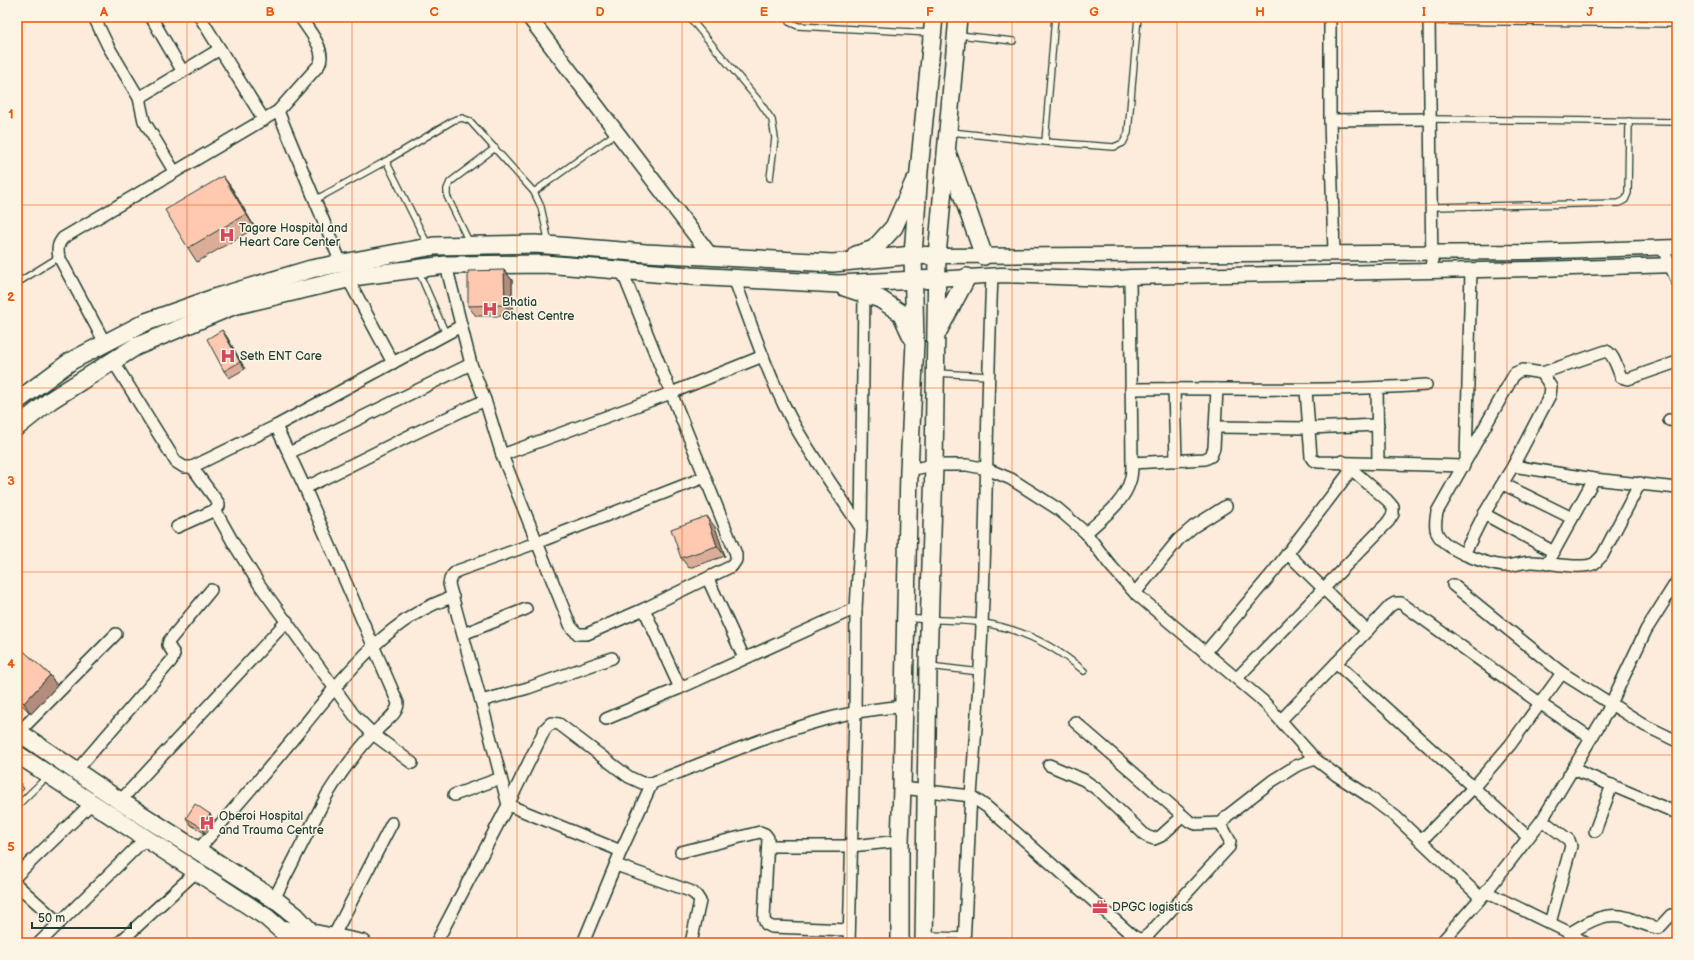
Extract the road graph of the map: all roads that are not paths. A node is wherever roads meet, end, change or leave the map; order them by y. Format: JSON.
{"nodes":[{"id":1,"x":94,"y":17,"type":"edge"},
{"id":2,"x":151,"y":17,"type":"edge"},
{"id":3,"x":200,"y":17,"type":"edge"},
{"id":4,"x":300,"y":17,"type":"edge"},
{"id":5,"x":529,"y":17,"type":"edge"},
{"id":6,"x":689,"y":17,"type":"edge"},
{"id":7,"x":787,"y":17,"type":"edge"},
{"id":8,"x":958,"y":17,"type":"edge"},
{"id":9,"x":1055,"y":17,"type":"edge"},
{"id":10,"x":1138,"y":17,"type":"edge"},
{"id":11,"x":1330,"y":17,"type":"edge"},
{"id":12,"x":1429,"y":19,"type":"edge"},
{"id":13,"x":1677,"y":24,"type":"edge"},
{"id":14,"x":933,"y":25,"type":"edge"},
{"id":15,"x":956,"y":35,"type":"junction"},
{"id":16,"x":1013,"y":41,"type":"dead end"},
{"id":17,"x":220,"y":49,"type":"junction"},
{"id":18,"x":183,"y":72,"type":"junction"},
{"id":19,"x":139,"y":98,"type":"junction"},
{"id":20,"x":278,"y":111,"type":"junction"},
{"id":21,"x":1430,"y":119,"type":"junction"},
{"id":22,"x":264,"y":120,"type":"junction"},
{"id":23,"x":1330,"y":120,"type":"junction"},
{"id":24,"x":1629,"y":121,"type":"junction"},
{"id":25,"x":1677,"y":122,"type":"edge"},
{"id":26,"x":616,"y":132,"type":"junction"},
{"id":27,"x":948,"y":132,"type":"junction"},
{"id":28,"x":1045,"y":142,"type":"junction"},
{"id":29,"x":494,"y":148,"type":"junction"},
{"id":30,"x":946,"y":149,"type":"junction"},
{"id":31,"x":386,"y":161,"type":"junction"},
{"id":32,"x":174,"y":171,"type":"junction"},
{"id":33,"x":919,"y":171,"type":"junction"},
{"id":34,"x":770,"y":178,"type":"dead end"},
{"id":35,"x":534,"y":192,"type":"junction"},
{"id":36,"x":315,"y":200,"type":"junction"},
{"id":37,"x":1432,"y":207,"type":"junction"},
{"id":38,"x":470,"y":245,"type":"junction"},
{"id":39,"x":550,"y":245,"type":"junction"},
{"id":40,"x":429,"y":247,"type":"junction"},
{"id":41,"x":1662,"y":247,"type":"junction"},
{"id":42,"x":1677,"y":247,"type":"edge"},
{"id":43,"x":1432,"y":252,"type":"junction"},
{"id":44,"x":1334,"y":253,"type":"junction"},
{"id":45,"x":914,"y":255,"type":"junction"},
{"id":46,"x":59,"y":256,"type":"junction"},
{"id":47,"x":711,"y":256,"type":"junction"},
{"id":48,"x":937,"y":256,"type":"junction"},
{"id":49,"x":984,"y":256,"type":"junction"},
{"id":50,"x":834,"y":263,"type":"junction"},
{"id":51,"x":446,"y":265,"type":"junction"},
{"id":52,"x":1673,"y":265,"type":"edge"},
{"id":53,"x":418,"y":270,"type":"junction"},
{"id":54,"x":344,"y":271,"type":"junction"},
{"id":55,"x":622,"y":271,"type":"junction"},
{"id":56,"x":1471,"y":271,"type":"junction"},
{"id":57,"x":1432,"y":272,"type":"junction"},
{"id":58,"x":992,"y":276,"type":"junction"},
{"id":59,"x":967,"y":277,"type":"junction"},
{"id":60,"x":1130,"y":277,"type":"junction"},
{"id":61,"x":734,"y":278,"type":"junction"},
{"id":62,"x":936,"y":279,"type":"junction"},
{"id":63,"x":913,"y":280,"type":"junction"},
{"id":64,"x":1677,"y":282,"type":"edge"},
{"id":65,"x":17,"y":283,"type":"edge"},
{"id":66,"x":830,"y":283,"type":"junction"},
{"id":67,"x":864,"y":294,"type":"junction"},
{"id":68,"x":461,"y":326,"type":"junction"},
{"id":69,"x":446,"y":334,"type":"junction"},
{"id":70,"x":935,"y":335,"type":"junction"},
{"id":71,"x":915,"y":342,"type":"junction"},
{"id":72,"x":105,"y":343,"type":"junction"},
{"id":73,"x":763,"y":356,"type":"junction"},
{"id":74,"x":113,"y":361,"type":"junction"},
{"id":75,"x":1677,"y":362,"type":"edge"},
{"id":76,"x":393,"y":363,"type":"junction"},
{"id":77,"x":471,"y":364,"type":"junction"},
{"id":78,"x":934,"y":373,"type":"junction"},
{"id":79,"x":1542,"y":373,"type":"junction"},
{"id":80,"x":988,"y":376,"type":"junction"},
{"id":81,"x":1426,"y":385,"type":"dead end"},
{"id":82,"x":1377,"y":388,"type":"junction"},
{"id":83,"x":1131,"y":389,"type":"junction"},
{"id":84,"x":1174,"y":389,"type":"junction"},
{"id":85,"x":1217,"y":389,"type":"junction"},
{"id":86,"x":1306,"y":390,"type":"junction"},
{"id":87,"x":671,"y":393,"type":"junction"},
{"id":88,"x":485,"y":400,"type":"junction"},
{"id":89,"x":17,"y":401,"type":"edge"},
{"id":90,"x":276,"y":426,"type":"junction"},
{"id":91,"x":1378,"y":426,"type":"junction"},
{"id":92,"x":17,"y":427,"type":"edge"},
{"id":93,"x":1215,"y":427,"type":"junction"},
{"id":94,"x":1309,"y":428,"type":"junction"},
{"id":95,"x":289,"y":453,"type":"junction"},
{"id":96,"x":502,"y":455,"type":"junction"},
{"id":97,"x":1176,"y":461,"type":"junction"},
{"id":98,"x":1342,"y":461,"type":"junction"},
{"id":99,"x":1132,"y":463,"type":"junction"},
{"id":100,"x":1378,"y":463,"type":"junction"},
{"id":101,"x":934,"y":464,"type":"junction"},
{"id":102,"x":1465,"y":464,"type":"junction"},
{"id":103,"x":1513,"y":466,"type":"junction"},
{"id":104,"x":192,"y":467,"type":"junction"},
{"id":105,"x":987,"y":469,"type":"junction"},
{"id":106,"x":1352,"y":469,"type":"junction"},
{"id":107,"x":909,"y":470,"type":"junction"},
{"id":108,"x":705,"y":477,"type":"junction"},
{"id":109,"x":1594,"y":479,"type":"junction"},
{"id":110,"x":1640,"y":483,"type":"junction"},
{"id":111,"x":1503,"y":484,"type":"junction"},
{"id":112,"x":305,"y":488,"type":"junction"},
{"id":113,"x":1677,"y":488,"type":"edge"},
{"id":114,"x":1226,"y":506,"type":"dead end"},
{"id":115,"x":215,"y":510,"type":"junction"},
{"id":116,"x":1484,"y":514,"type":"junction"},
{"id":117,"x":1572,"y":518,"type":"junction"},
{"id":118,"x":177,"y":527,"type":"dead end"},
{"id":119,"x":861,"y":528,"type":"junction"},
{"id":120,"x":1086,"y":533,"type":"junction"},
{"id":121,"x":536,"y":543,"type":"junction"},
{"id":122,"x":1554,"y":552,"type":"junction"},
{"id":123,"x":1287,"y":553,"type":"junction"},
{"id":124,"x":1464,"y":554,"type":"junction"},
{"id":125,"x":1547,"y":564,"type":"junction"},
{"id":126,"x":708,"y":579,"type":"junction"},
{"id":127,"x":1677,"y":581,"type":"edge"},
{"id":128,"x":1453,"y":585,"type":"dead end"},
{"id":129,"x":1324,"y":588,"type":"junction"},
{"id":130,"x":211,"y":590,"type":"dead end"},
{"id":131,"x":1135,"y":593,"type":"junction"},
{"id":132,"x":454,"y":597,"type":"junction"},
{"id":133,"x":856,"y":608,"type":"junction"},
{"id":134,"x":526,"y":609,"type":"dead end"},
{"id":135,"x":644,"y":609,"type":"junction"},
{"id":136,"x":906,"y":618,"type":"junction"},
{"id":137,"x":287,"y":621,"type":"junction"},
{"id":138,"x":929,"y":621,"type":"junction"},
{"id":139,"x":983,"y":623,"type":"junction"},
{"id":140,"x":1368,"y":631,"type":"junction"},
{"id":141,"x":116,"y":634,"type":"dead end"},
{"id":142,"x":463,"y":634,"type":"junction"},
{"id":143,"x":373,"y":647,"type":"junction"},
{"id":144,"x":1205,"y":653,"type":"junction"},
{"id":145,"x":612,"y":658,"type":"dead end"},
{"id":146,"x":744,"y":658,"type":"junction"},
{"id":147,"x":1336,"y":663,"type":"junction"},
{"id":148,"x":928,"y":665,"type":"junction"},
{"id":149,"x":1084,"y":671,"type":"dead end"},
{"id":150,"x":980,"y":672,"type":"junction"},
{"id":151,"x":1562,"y":673,"type":"junction"},
{"id":152,"x":1237,"y":678,"type":"junction"},
{"id":153,"x":680,"y":688,"type":"junction"},
{"id":154,"x":334,"y":689,"type":"junction"},
{"id":155,"x":481,"y":701,"type":"junction"},
{"id":156,"x":1541,"y":704,"type":"junction"},
{"id":157,"x":1611,"y":704,"type":"junction"},
{"id":158,"x":904,"y":706,"type":"junction"},
{"id":159,"x":855,"y":712,"type":"junction"},
{"id":160,"x":606,"y":718,"type":"dead end"},
{"id":161,"x":1282,"y":720,"type":"junction"},
{"id":162,"x":1075,"y":722,"type":"dead end"},
{"id":163,"x":18,"y":731,"type":"edge"},
{"id":164,"x":373,"y":734,"type":"junction"},
{"id":165,"x":1591,"y":738,"type":"junction"},
{"id":166,"x":1677,"y":741,"type":"edge"},
{"id":167,"x":17,"y":754,"type":"edge"},
{"id":168,"x":1315,"y":759,"type":"junction"},
{"id":169,"x":412,"y":763,"type":"dead end"},
{"id":170,"x":1049,"y":765,"type":"dead end"},
{"id":171,"x":1573,"y":769,"type":"junction"},
{"id":172,"x":76,"y":770,"type":"junction"},
{"id":173,"x":49,"y":774,"type":"junction"},
{"id":174,"x":500,"y":778,"type":"junction"},
{"id":175,"x":652,"y":783,"type":"junction"},
{"id":176,"x":1612,"y":785,"type":"junction"},
{"id":177,"x":902,"y":788,"type":"junction"},
{"id":178,"x":1473,"y":788,"type":"junction"},
{"id":179,"x":926,"y":791,"type":"junction"},
{"id":180,"x":454,"y":795,"type":"dead end"},
{"id":181,"x":971,"y":796,"type":"junction"},
{"id":182,"x":120,"y":800,"type":"junction"},
{"id":183,"x":92,"y":803,"type":"junction"},
{"id":184,"x":508,"y":805,"type":"junction"},
{"id":185,"x":17,"y":806,"type":"edge"},
{"id":186,"x":1677,"y":813,"type":"edge"},
{"id":187,"x":1183,"y":816,"type":"junction"},
{"id":188,"x":1542,"y":820,"type":"junction"},
{"id":189,"x":392,"y":823,"type":"dead end"},
{"id":190,"x":1222,"y":823,"type":"junction"},
{"id":191,"x":1594,"y":831,"type":"dead end"},
{"id":192,"x":1528,"y":837,"type":"junction"},
{"id":193,"x":146,"y":838,"type":"junction"},
{"id":194,"x":1422,"y":840,"type":"junction"},
{"id":195,"x":900,"y":841,"type":"junction"},
{"id":196,"x":768,"y":846,"type":"junction"},
{"id":197,"x":851,"y":846,"type":"junction"},
{"id":198,"x":198,"y":850,"type":"junction"},
{"id":199,"x":621,"y":851,"type":"junction"},
{"id":200,"x":681,"y":852,"type":"dead end"},
{"id":201,"x":616,"y":865,"type":"junction"},
{"id":202,"x":196,"y":871,"type":"junction"},
{"id":203,"x":17,"y":875,"type":"edge"},
{"id":204,"x":17,"y":885,"type":"edge"},
{"id":205,"x":1484,"y":895,"type":"junction"},
{"id":206,"x":274,"y":899,"type":"junction"},
{"id":207,"x":1677,"y":916,"type":"edge"},
{"id":208,"x":59,"y":923,"type":"junction"},
{"id":209,"x":1550,"y":923,"type":"junction"},
{"id":210,"x":282,"y":929,"type":"junction"},
{"id":211,"x":849,"y":930,"type":"junction"},
{"id":212,"x":1570,"y":933,"type":"junction"},
{"id":213,"x":321,"y":937,"type":"edge"},
{"id":214,"x":924,"y":939,"type":"edge"},
{"id":215,"x":964,"y":939,"type":"edge"},
{"id":216,"x":1142,"y":941,"type":"edge"},
{"id":217,"x":38,"y":943,"type":"edge"},
{"id":218,"x":119,"y":943,"type":"edge"},
{"id":219,"x":296,"y":943,"type":"edge"},
{"id":220,"x":363,"y":943,"type":"edge"},
{"id":221,"x":436,"y":943,"type":"edge"},
{"id":222,"x":583,"y":943,"type":"edge"},
{"id":223,"x":691,"y":943,"type":"edge"},
{"id":224,"x":849,"y":943,"type":"edge"},
{"id":225,"x":900,"y":943,"type":"edge"},
{"id":226,"x":1441,"y":943,"type":"edge"},
{"id":227,"x":1585,"y":943,"type":"edge"}],
"edges":[{"from":1,"to":19,"type":"street"},
{"from":2,"to":18,"type":"street"},
{"from":3,"to":17,"type":"street"},
{"from":4,"to":20,"type":"street"},
{"from":5,"to":26,"type":"street"},
{"from":6,"to":34,"type":"lane"},
{"from":7,"to":14,"type":"lane"},
{"from":8,"to":15,"type":"main road"},
{"from":9,"to":28,"type":"lane"},
{"from":10,"to":28,"type":"lane"},
{"from":11,"to":23,"type":"street"},
{"from":12,"to":13,"type":"lane"},
{"from":12,"to":21,"type":"street"},
{"from":14,"to":33,"type":"main road"},
{"from":15,"to":16,"type":"lane"},
{"from":15,"to":27,"type":"main road"},
{"from":17,"to":18,"type":"street"},
{"from":17,"to":22,"type":"street"},
{"from":18,"to":19,"type":"street"},
{"from":19,"to":32,"type":"street"},
{"from":20,"to":22,"type":"street"},
{"from":20,"to":36,"type":"street"},
{"from":21,"to":23,"type":"street"},
{"from":21,"to":24,"type":"lane"},
{"from":21,"to":37,"type":"street"},
{"from":22,"to":32,"type":"street"},
{"from":23,"to":44,"type":"street"},
{"from":24,"to":25,"type":"lane"},
{"from":24,"to":37,"type":"lane"},
{"from":26,"to":35,"type":"lane"},
{"from":26,"to":47,"type":"street"},
{"from":27,"to":28,"type":"lane"},
{"from":27,"to":30,"type":"main road"},
{"from":29,"to":31,"type":"lane"},
{"from":29,"to":35,"type":"lane"},
{"from":29,"to":38,"type":"lane"},
{"from":30,"to":48,"type":"main road"},
{"from":30,"to":49,"type":"main road"},
{"from":31,"to":36,"type":"lane"},
{"from":31,"to":40,"type":"lane"},
{"from":32,"to":46,"type":"street"},
{"from":33,"to":45,"type":"main road"},
{"from":33,"to":50,"type":"main road"},
{"from":35,"to":39,"type":"lane"},
{"from":36,"to":54,"type":"street"},
{"from":37,"to":43,"type":"street"},
{"from":38,"to":39,"type":"main road"},
{"from":38,"to":40,"type":"main road"},
{"from":39,"to":47,"type":"main road"},
{"from":40,"to":54,"type":"main road"},
{"from":41,"to":42,"type":"street"},
{"from":41,"to":43,"type":"street"},
{"from":41,"to":52,"type":"street"},
{"from":43,"to":44,"type":"street"},
{"from":43,"to":57,"type":"street"},
{"from":44,"to":49,"type":"street"},
{"from":45,"to":48,"type":"main road"},
{"from":45,"to":50,"type":"main road"},
{"from":45,"to":63,"type":"main road"},
{"from":46,"to":65,"type":"lane"},
{"from":46,"to":72,"type":"street"},
{"from":47,"to":50,"type":"main road"},
{"from":48,"to":49,"type":"street"},
{"from":48,"to":62,"type":"main road"},
{"from":51,"to":53,"type":"main road"},
{"from":51,"to":55,"type":"main road"},
{"from":51,"to":68,"type":"street"},
{"from":52,"to":56,"type":"street"},
{"from":52,"to":64,"type":"street"},
{"from":53,"to":54,"type":"main road"},
{"from":53,"to":69,"type":"lane"},
{"from":54,"to":72,"type":"main road"},
{"from":54,"to":74,"type":"main road"},
{"from":54,"to":76,"type":"street"},
{"from":55,"to":61,"type":"main road"},
{"from":55,"to":87,"type":"street"},
{"from":56,"to":57,"type":"street"},
{"from":56,"to":102,"type":"street"},
{"from":57,"to":60,"type":"street"},
{"from":58,"to":59,"type":"street"},
{"from":58,"to":60,"type":"street"},
{"from":58,"to":80,"type":"street"},
{"from":59,"to":62,"type":"street"},
{"from":59,"to":70,"type":"main road"},
{"from":60,"to":83,"type":"street"},
{"from":61,"to":66,"type":"main road"},
{"from":61,"to":73,"type":"street"},
{"from":62,"to":63,"type":"main road"},
{"from":62,"to":70,"type":"main road"},
{"from":63,"to":66,"type":"main road"},
{"from":63,"to":71,"type":"main road"},
{"from":66,"to":67,"type":"main road"},
{"from":67,"to":71,"type":"main road"},
{"from":67,"to":119,"type":"street"},
{"from":68,"to":69,"type":"street"},
{"from":68,"to":77,"type":"street"},
{"from":69,"to":76,"type":"street"},
{"from":70,"to":78,"type":"main road"},
{"from":71,"to":107,"type":"main road"},
{"from":72,"to":89,"type":"main road"},
{"from":73,"to":87,"type":"street"},
{"from":73,"to":119,"type":"street"},
{"from":74,"to":92,"type":"main road"},
{"from":74,"to":104,"type":"street"},
{"from":75,"to":79,"type":"street"},
{"from":76,"to":90,"type":"street"},
{"from":77,"to":88,"type":"street"},
{"from":77,"to":95,"type":"street"},
{"from":78,"to":80,"type":"lane"},
{"from":78,"to":101,"type":"main road"},
{"from":79,"to":102,"type":"street"},
{"from":79,"to":103,"type":"street"},
{"from":80,"to":105,"type":"street"},
{"from":81,"to":82,"type":"street"},
{"from":82,"to":86,"type":"street"},
{"from":82,"to":91,"type":"street"},
{"from":83,"to":84,"type":"street"},
{"from":83,"to":99,"type":"street"},
{"from":84,"to":85,"type":"street"},
{"from":84,"to":97,"type":"street"},
{"from":85,"to":86,"type":"street"},
{"from":85,"to":93,"type":"street"},
{"from":86,"to":94,"type":"street"},
{"from":87,"to":96,"type":"street"},
{"from":87,"to":108,"type":"street"},
{"from":88,"to":96,"type":"street"},
{"from":88,"to":112,"type":"street"},
{"from":90,"to":95,"type":"street"},
{"from":90,"to":104,"type":"street"},
{"from":91,"to":94,"type":"street"},
{"from":91,"to":100,"type":"street"},
{"from":93,"to":94,"type":"street"},
{"from":93,"to":97,"type":"street"},
{"from":94,"to":98,"type":"street"},
{"from":95,"to":112,"type":"street"},
{"from":96,"to":121,"type":"street"},
{"from":97,"to":99,"type":"street"},
{"from":98,"to":100,"type":"street"},
{"from":98,"to":106,"type":"street"},
{"from":99,"to":120,"type":"street"},
{"from":100,"to":102,"type":"street"},
{"from":101,"to":105,"type":"street"},
{"from":101,"to":107,"type":"street"},
{"from":101,"to":138,"type":"main road"},
{"from":102,"to":124,"type":"street"},
{"from":103,"to":109,"type":"street"},
{"from":103,"to":111,"type":"street"},
{"from":104,"to":115,"type":"street"},
{"from":105,"to":120,"type":"street"},
{"from":105,"to":139,"type":"street"},
{"from":106,"to":123,"type":"street"},
{"from":106,"to":129,"type":"street"},
{"from":107,"to":136,"type":"main road"},
{"from":108,"to":121,"type":"street"},
{"from":108,"to":126,"type":"street"},
{"from":109,"to":110,"type":"street"},
{"from":109,"to":117,"type":"street"},
{"from":110,"to":113,"type":"street"},
{"from":110,"to":125,"type":"street"},
{"from":111,"to":116,"type":"street"},
{"from":111,"to":117,"type":"street"},
{"from":112,"to":143,"type":"street"},
{"from":114,"to":131,"type":"street"},
{"from":115,"to":118,"type":"street"},
{"from":115,"to":137,"type":"street"},
{"from":116,"to":122,"type":"street"},
{"from":116,"to":124,"type":"street"},
{"from":117,"to":122,"type":"street"},
{"from":119,"to":133,"type":"street"},
{"from":120,"to":131,"type":"street"},
{"from":121,"to":132,"type":"street"},
{"from":121,"to":135,"type":"street"},
{"from":122,"to":125,"type":"street"},
{"from":123,"to":129,"type":"street"},
{"from":123,"to":144,"type":"street"},
{"from":124,"to":125,"type":"street"},
{"from":126,"to":135,"type":"street"},
{"from":126,"to":146,"type":"street"},
{"from":127,"to":157,"type":"street"},
{"from":128,"to":151,"type":"street"},
{"from":129,"to":140,"type":"street"},
{"from":129,"to":152,"type":"street"},
{"from":130,"to":172,"type":"street"},
{"from":131,"to":144,"type":"street"},
{"from":132,"to":142,"type":"street"},
{"from":132,"to":143,"type":"street"},
{"from":133,"to":146,"type":"street"},
{"from":133,"to":159,"type":"street"},
{"from":134,"to":142,"type":"street"},
{"from":135,"to":153,"type":"street"},
{"from":136,"to":138,"type":"lane"},
{"from":136,"to":158,"type":"main road"},
{"from":137,"to":154,"type":"street"},
{"from":137,"to":182,"type":"street"},
{"from":138,"to":139,"type":"lane"},
{"from":138,"to":148,"type":"main road"},
{"from":139,"to":149,"type":"lane"},
{"from":139,"to":150,"type":"street"},
{"from":140,"to":147,"type":"street"},
{"from":140,"to":156,"type":"street"},
{"from":141,"to":163,"type":"street"},
{"from":142,"to":155,"type":"street"},
{"from":143,"to":154,"type":"street"},
{"from":143,"to":164,"type":"street"},
{"from":144,"to":152,"type":"street"},
{"from":145,"to":155,"type":"street"},
{"from":146,"to":153,"type":"street"},
{"from":147,"to":161,"type":"street"},
{"from":147,"to":178,"type":"street"},
{"from":148,"to":150,"type":"lane"},
{"from":148,"to":179,"type":"main road"},
{"from":150,"to":181,"type":"street"},
{"from":151,"to":156,"type":"street"},
{"from":151,"to":157,"type":"street"},
{"from":152,"to":161,"type":"street"},
{"from":153,"to":160,"type":"street"},
{"from":154,"to":164,"type":"street"},
{"from":154,"to":198,"type":"street"},
{"from":155,"to":174,"type":"street"},
{"from":156,"to":165,"type":"street"},
{"from":156,"to":178,"type":"street"},
{"from":157,"to":165,"type":"street"},
{"from":157,"to":166,"type":"street"},
{"from":158,"to":159,"type":"street"},
{"from":158,"to":177,"type":"main road"},
{"from":159,"to":175,"type":"street"},
{"from":159,"to":197,"type":"street"},
{"from":161,"to":168,"type":"street"},
{"from":162,"to":187,"type":"street"},
{"from":163,"to":172,"type":"main road"},
{"from":164,"to":169,"type":"street"},
{"from":164,"to":206,"type":"street"},
{"from":165,"to":171,"type":"street"},
{"from":167,"to":173,"type":"main road"},
{"from":168,"to":190,"type":"street"},
{"from":168,"to":194,"type":"street"},
{"from":170,"to":187,"type":"street"},
{"from":171,"to":176,"type":"street"},
{"from":171,"to":188,"type":"street"},
{"from":172,"to":182,"type":"main road"},
{"from":173,"to":183,"type":"main road"},
{"from":173,"to":185,"type":"lane"},
{"from":174,"to":180,"type":"street"},
{"from":174,"to":184,"type":"street"},
{"from":175,"to":184,"type":"street"},
{"from":175,"to":199,"type":"street"},
{"from":176,"to":186,"type":"street"},
{"from":176,"to":191,"type":"street"},
{"from":177,"to":179,"type":"street"},
{"from":177,"to":195,"type":"main road"},
{"from":178,"to":192,"type":"street"},
{"from":178,"to":194,"type":"street"},
{"from":179,"to":181,"type":"street"},
{"from":179,"to":214,"type":"main road"},
{"from":181,"to":215,"type":"street"},
{"from":181,"to":216,"type":"street"},
{"from":182,"to":198,"type":"main road"},
{"from":183,"to":193,"type":"main road"},
{"from":183,"to":203,"type":"street"},
{"from":184,"to":199,"type":"street"},
{"from":184,"to":221,"type":"street"},
{"from":187,"to":190,"type":"street"},
{"from":188,"to":192,"type":"street"},
{"from":188,"to":209,"type":"street"},
{"from":189,"to":213,"type":"street"},
{"from":190,"to":216,"type":"street"},
{"from":192,"to":205,"type":"street"},
{"from":193,"to":202,"type":"main road"},
{"from":193,"to":208,"type":"street"},
{"from":194,"to":205,"type":"street"},
{"from":195,"to":197,"type":"street"},
{"from":195,"to":225,"type":"main road"},
{"from":196,"to":197,"type":"street"},
{"from":196,"to":200,"type":"street"},
{"from":196,"to":211,"type":"street"},
{"from":197,"to":211,"type":"street"},
{"from":198,"to":206,"type":"main road"},
{"from":199,"to":201,"type":"street"},
{"from":201,"to":222,"type":"street"},
{"from":201,"to":223,"type":"street"},
{"from":202,"to":210,"type":"main road"},
{"from":202,"to":218,"type":"street"},
{"from":204,"to":208,"type":"street"},
{"from":205,"to":209,"type":"street"},
{"from":205,"to":226,"type":"street"},
{"from":206,"to":213,"type":"main road"},
{"from":207,"to":212,"type":"street"},
{"from":208,"to":217,"type":"street"},
{"from":209,"to":212,"type":"street"},
{"from":210,"to":213,"type":"main road"},
{"from":210,"to":219,"type":"main road"},
{"from":211,"to":224,"type":"street"},
{"from":212,"to":227,"type":"street"},
{"from":213,"to":220,"type":"main road"},
{"from":214,"to":215,"type":"lane"}]}
